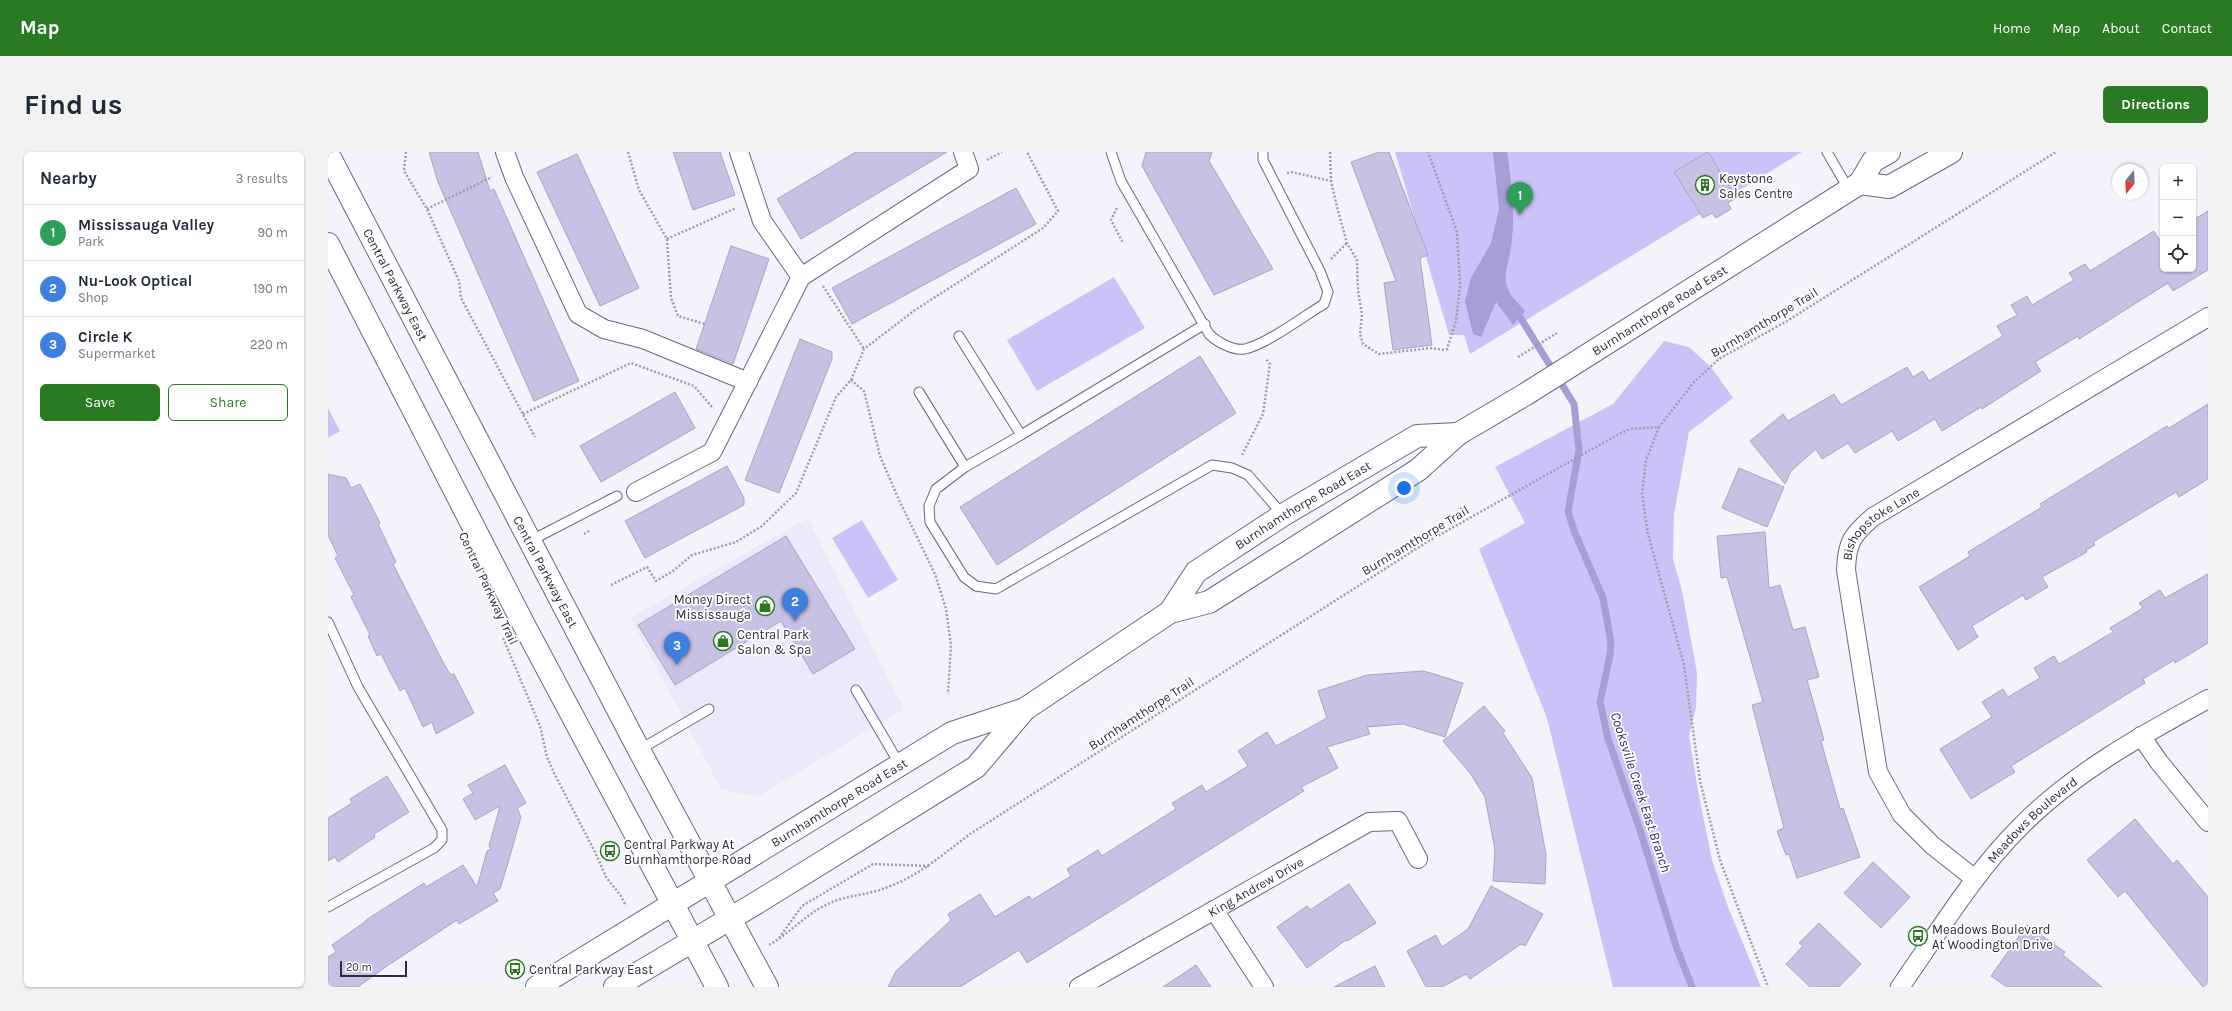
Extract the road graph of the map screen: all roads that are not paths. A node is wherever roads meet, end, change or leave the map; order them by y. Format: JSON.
{"nodes":[{"id":1,"x":739,"y":152,"type":"edge"},
{"id":2,"x":963,"y":152,"type":"edge"},
{"id":3,"x":1111,"y":152,"type":"edge"},
{"id":4,"x":1262,"y":152,"type":"edge"},
{"id":5,"x":1827,"y":152,"type":"edge"},
{"id":6,"x":1889,"y":152,"type":"edge"},
{"id":7,"x":1950,"y":152,"type":"edge"},
{"id":8,"x":328,"y":154,"type":"edge"},
{"id":9,"x":508,"y":160,"type":"edge"},
{"id":10,"x":1854,"y":187,"type":"junction"},
{"id":11,"x":328,"y":244,"type":"edge"},
{"id":12,"x":801,"y":277,"type":"junction"},
{"id":13,"x":2208,"y":317,"type":"edge"},
{"id":14,"x":1205,"y":324,"type":"junction"},
{"id":15,"x":959,"y":336,"type":"dead end"},
{"id":16,"x":748,"y":382,"type":"junction"},
{"id":17,"x":919,"y":392,"type":"dead end"},
{"id":18,"x":1458,"y":434,"type":"junction"},
{"id":19,"x":1021,"y":435,"type":"junction"},
{"id":20,"x":964,"y":467,"type":"junction"},
{"id":21,"x":636,"y":492,"type":"dead end"},
{"id":22,"x":617,"y":496,"type":"dead end"},
{"id":23,"x":1283,"y":515,"type":"junction"},
{"id":24,"x":530,"y":541,"type":"junction"},
{"id":25,"x":1170,"y":612,"type":"junction"},
{"id":26,"x":328,"y":622,"type":"edge"},
{"id":27,"x":856,"y":690,"type":"dead end"},
{"id":28,"x":2208,"y":699,"type":"edge"},
{"id":29,"x":1025,"y":709,"type":"junction"},
{"id":30,"x":710,"y":710,"type":"dead end"},
{"id":31,"x":2141,"y":736,"type":"junction"},
{"id":32,"x":639,"y":750,"type":"junction"},
{"id":33,"x":900,"y":765,"type":"junction"},
{"id":34,"x":2208,"y":822,"type":"edge"},
{"id":35,"x":1418,"y":859,"type":"dead end"},
{"id":36,"x":1976,"y":879,"type":"junction"},
{"id":37,"x":709,"y":881,"type":"junction"},
{"id":38,"x":673,"y":904,"type":"junction"},
{"id":39,"x":328,"y":907,"type":"edge"},
{"id":40,"x":1214,"y":910,"type":"junction"},
{"id":41,"x":730,"y":918,"type":"junction"},
{"id":42,"x":694,"y":940,"type":"junction"},
{"id":43,"x":537,"y":987,"type":"edge"},
{"id":44,"x":615,"y":987,"type":"edge"},
{"id":45,"x":717,"y":987,"type":"edge"},
{"id":46,"x":767,"y":987,"type":"edge"},
{"id":47,"x":1079,"y":987,"type":"edge"},
{"id":48,"x":1264,"y":987,"type":"edge"},
{"id":49,"x":1900,"y":987,"type":"edge"}],
"edges":[{"from":1,"to":12,"type":"street"},
{"from":2,"to":12,"type":"street"},
{"from":3,"to":14,"type":"lane"},
{"from":4,"to":14,"type":"lane"},
{"from":5,"to":10,"type":"lane"},
{"from":6,"to":10,"type":"main road","name":"Burnhamthorpe Road East"},
{"from":7,"to":10,"type":"main road"},
{"from":8,"to":24,"type":"main road","name":"Central Parkway East"},
{"from":9,"to":16,"type":"street"},
{"from":10,"to":18,"type":"main road","name":"Burnhamthorpe Road East"},
{"from":11,"to":38,"type":"main road"},
{"from":12,"to":16,"type":"street"},
{"from":13,"to":36,"type":"street","name":"Bishopstoke Lane"},
{"from":14,"to":19,"type":"lane"},
{"from":15,"to":19,"type":"lane"},
{"from":16,"to":21,"type":"street"},
{"from":17,"to":20,"type":"lane"},
{"from":18,"to":23,"type":"main road","name":"Burnhamthorpe Road East"},
{"from":18,"to":25,"type":"main road","name":"Burnhamthorpe Road East"},
{"from":19,"to":20,"type":"lane"},
{"from":20,"to":23,"type":"lane"},
{"from":22,"to":24,"type":"lane"},
{"from":23,"to":25,"type":"main road","name":"Burnhamthorpe Road East"},
{"from":24,"to":32,"type":"main road","name":"Central Parkway East"},
{"from":25,"to":29,"type":"main road","name":"Burnhamthorpe Road East"},
{"from":26,"to":39,"type":"lane"},
{"from":27,"to":33,"type":"lane"},
{"from":28,"to":31,"type":"street","name":"Meadows Boulevard"},
{"from":29,"to":33,"type":"main road","name":"Burnhamthorpe Road East"},
{"from":29,"to":41,"type":"main road","name":"Burnhamthorpe Road East"},
{"from":30,"to":32,"type":"lane"},
{"from":31,"to":34,"type":"street"},
{"from":31,"to":36,"type":"street","name":"Meadows Boulevard"},
{"from":32,"to":37,"type":"main road","name":"Central Parkway East"},
{"from":33,"to":37,"type":"main road","name":"Burnhamthorpe Road East"},
{"from":35,"to":40,"type":"street","name":"King Andrew Drive"},
{"from":36,"to":49,"type":"street","name":"Meadows Boulevard"},
{"from":37,"to":38,"type":"main road","name":"Burnhamthorpe Road East"},
{"from":37,"to":41,"type":"main road","name":"Central Parkway East"},
{"from":38,"to":42,"type":"main road"},
{"from":38,"to":43,"type":"main road","name":"Burnhamthorpe Road East"},
{"from":40,"to":47,"type":"street","name":"King Andrew Drive"},
{"from":40,"to":48,"type":"street"},
{"from":41,"to":42,"type":"main road","name":"Burnhamthorpe Road East"},
{"from":41,"to":46,"type":"main road","name":"Central Parkway East"},
{"from":42,"to":44,"type":"main road","name":"Burnhamthorpe Road East"},
{"from":42,"to":45,"type":"main road"}]}
